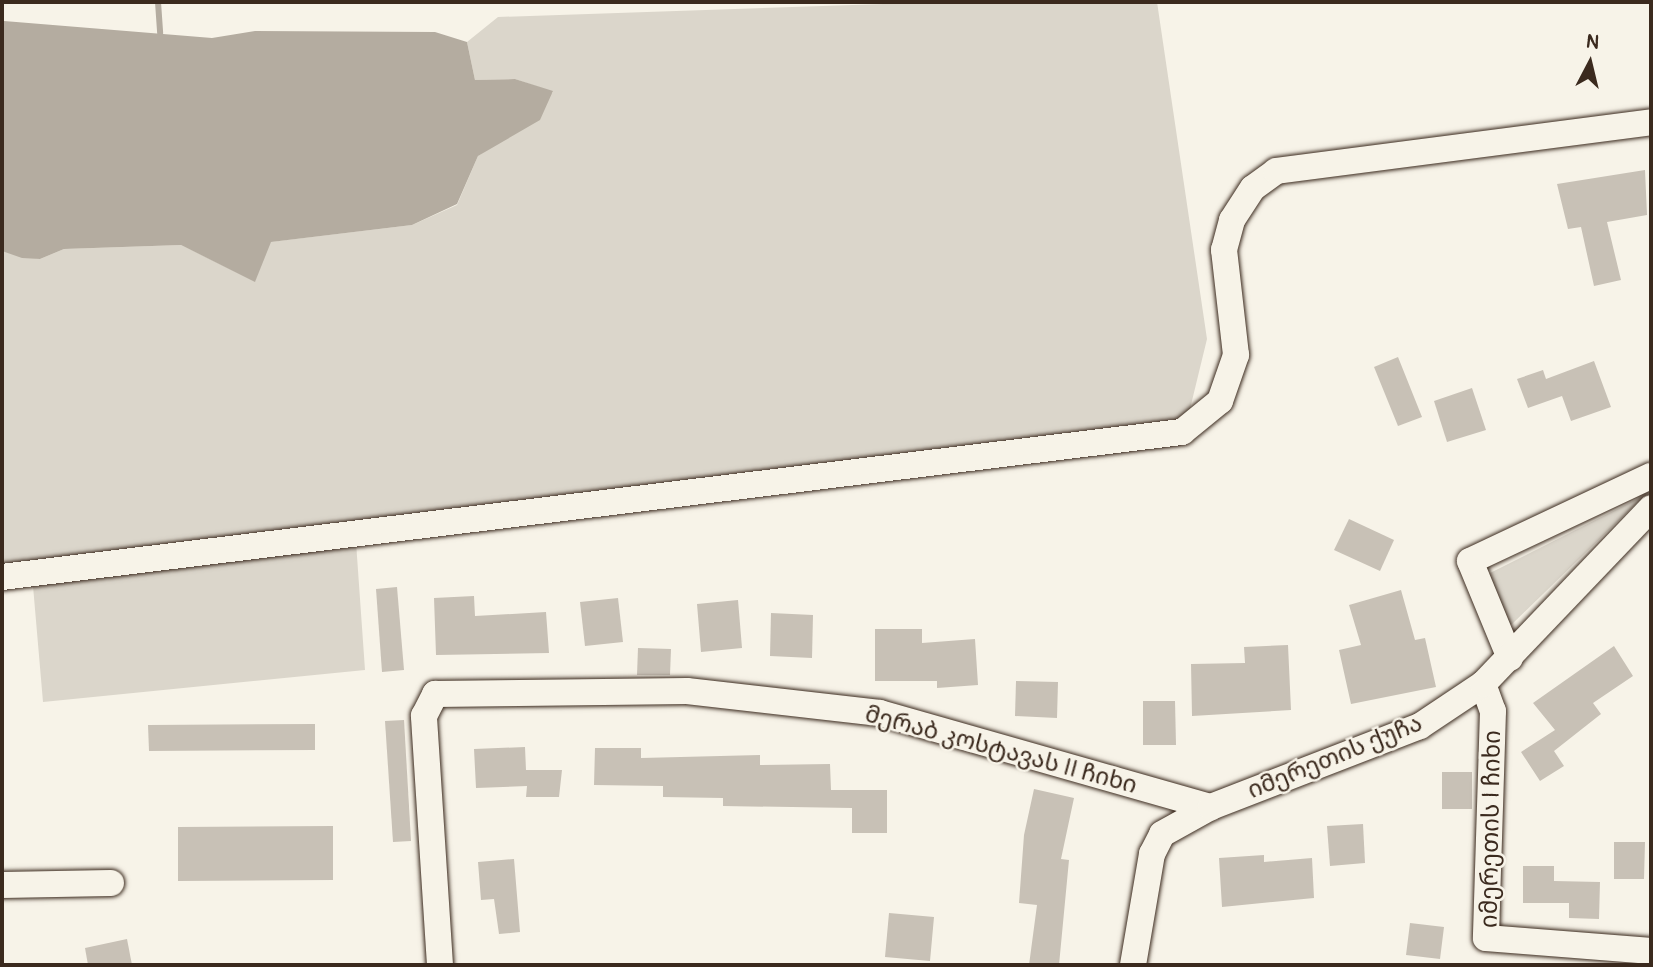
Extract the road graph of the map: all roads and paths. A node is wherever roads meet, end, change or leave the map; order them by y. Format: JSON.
{"nodes":[{"id":1,"x":1651,"y":122,"type":"edge"},
{"id":2,"x":1651,"y":476,"type":"edge"},
{"id":3,"x":1651,"y":508,"type":"edge"},
{"id":4,"x":2,"y":577,"type":"edge"},
{"id":5,"x":1510,"y":658,"type":"junction"},
{"id":6,"x":1483,"y":684,"type":"junction"},
{"id":7,"x":1211,"y":807,"type":"junction"},
{"id":8,"x":111,"y":883,"type":"dead end"},
{"id":9,"x":2,"y":885,"type":"edge"},
{"id":10,"x":1651,"y":950,"type":"edge"},
{"id":11,"x":440,"y":965,"type":"edge"},
{"id":12,"x":1133,"y":965,"type":"edge"}],
"edges":[{"from":1,"to":4,"type":"street"},
{"from":2,"to":5,"type":"street"},
{"from":3,"to":5,"type":"street","name":"იმერეთის ქუჩა"},
{"from":5,"to":6,"type":"street","name":"იმერეთის ქუჩა"},
{"from":6,"to":7,"type":"street","name":"იმერეთის ქუჩა"},
{"from":6,"to":10,"type":"street","name":"იმერეთის I ჩიხი"},
{"from":7,"to":11,"type":"street","name":"მერაბ კოსტავას II ჩიხი"},
{"from":7,"to":12,"type":"street","name":"იმერეთის ქუჩა"},
{"from":8,"to":9,"type":"street"}]}
